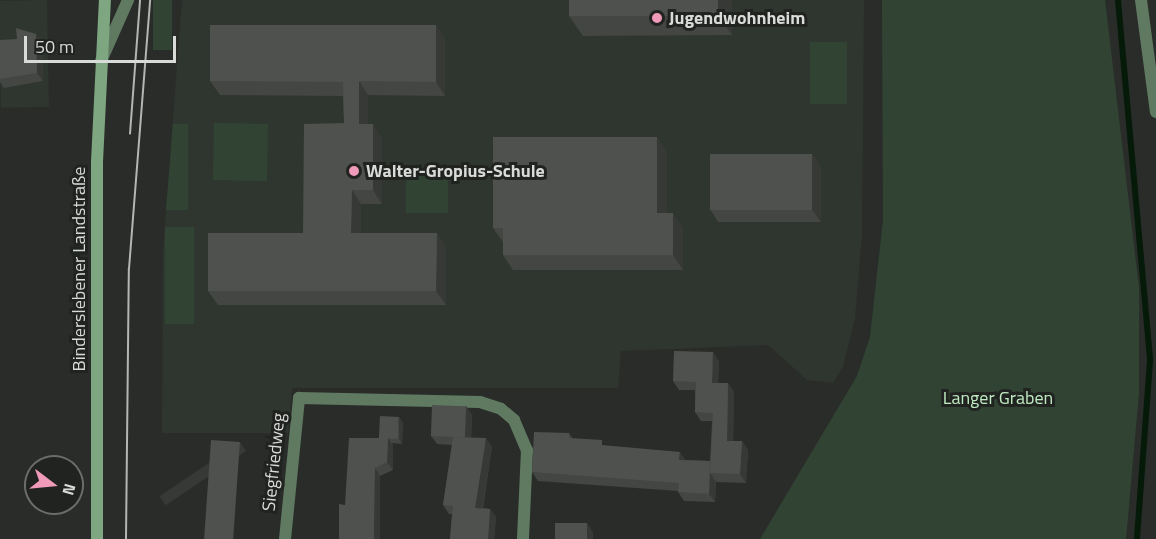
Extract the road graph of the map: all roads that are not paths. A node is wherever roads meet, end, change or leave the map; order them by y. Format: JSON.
{"nodes":[{"id":1,"x":105,"y":0,"type":"edge"},
{"id":2,"x":128,"y":0,"type":"edge"},
{"id":3,"x":1141,"y":0,"type":"edge"},
{"id":4,"x":99,"y":64,"type":"junction"},
{"id":5,"x":1156,"y":112,"type":"edge"},
{"id":6,"x":97,"y":539,"type":"edge"},
{"id":7,"x":285,"y":539,"type":"edge"},
{"id":8,"x":523,"y":539,"type":"edge"}],
"edges":[{"from":1,"to":4,"type":"main road","name":"Binderslebener Landstraße"},
{"from":2,"to":4,"type":"street"},
{"from":3,"to":5,"type":"street"},
{"from":4,"to":6,"type":"main road","name":"Binderslebener Landstraße"},
{"from":7,"to":8,"type":"street","name":"Siegfriedweg"}]}
